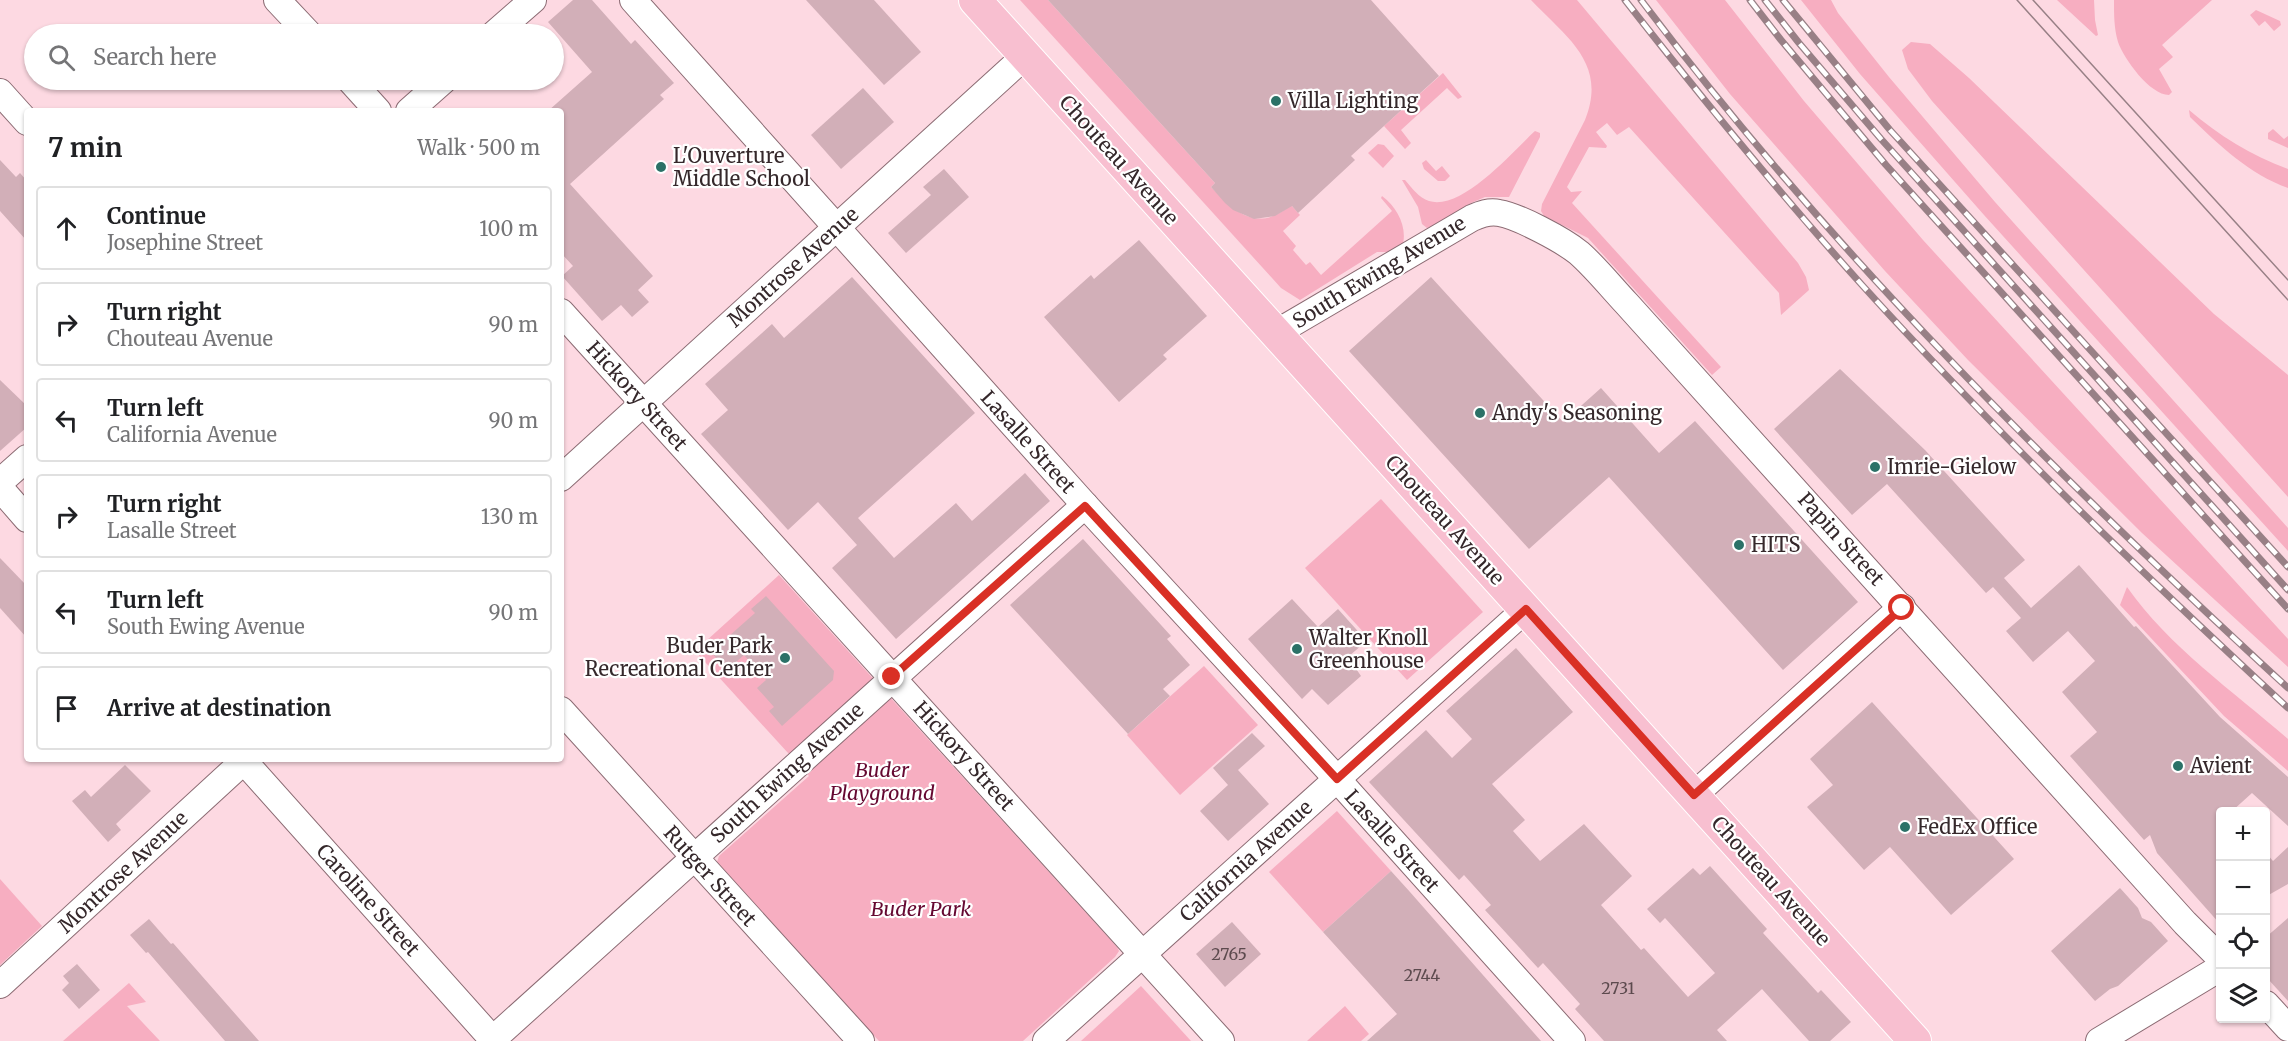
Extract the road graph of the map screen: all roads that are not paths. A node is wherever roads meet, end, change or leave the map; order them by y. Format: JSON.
{"nodes":[{"id":1,"x":277,"y":0,"type":"edge"},
{"id":2,"x":533,"y":0,"type":"edge"},
{"id":3,"x":633,"y":0,"type":"edge"},
{"id":4,"x":975,"y":0,"type":"edge"},
{"id":5,"x":300,"y":24,"type":"edge"},
{"id":6,"x":505,"y":24,"type":"edge"},
{"id":7,"x":1025,"y":56,"type":"junction"},
{"id":8,"x":359,"y":90,"type":"edge"},
{"id":9,"x":433,"y":90,"type":"edge"},
{"id":10,"x":0,"y":92,"type":"edge"},
{"id":11,"x":375,"y":108,"type":"edge"},
{"id":12,"x":412,"y":108,"type":"edge"},
{"id":13,"x":24,"y":119,"type":"edge"},
{"id":14,"x":1518,"y":220,"type":"joint"},
{"id":15,"x":836,"y":228,"type":"junction"},
{"id":16,"x":564,"y":315,"type":"edge"},
{"id":17,"x":1276,"y":333,"type":"junction"},
{"id":18,"x":644,"y":403,"type":"junction"},
{"id":19,"x":24,"y":461,"type":"edge"},
{"id":20,"x":564,"y":475,"type":"edge"},
{"id":21,"x":0,"y":482,"type":"edge"},
{"id":22,"x":0,"y":489,"type":"edge"},
{"id":23,"x":1085,"y":506,"type":"junction"},
{"id":24,"x":24,"y":516,"type":"edge"},
{"id":25,"x":1902,"y":608,"type":"junction"},
{"id":26,"x":1526,"y":609,"type":"junction"},
{"id":27,"x":892,"y":677,"type":"junction"},
{"id":28,"x":564,"y":713,"type":"edge"},
{"id":29,"x":242,"y":762,"type":"edge"},
{"id":30,"x":246,"y":762,"type":"edge"},
{"id":31,"x":1337,"y":779,"type":"junction"},
{"id":32,"x":1694,"y":795,"type":"junction"},
{"id":33,"x":693,"y":858,"type":"junction"},
{"id":34,"x":1142,"y":954,"type":"junction"},
{"id":35,"x":2216,"y":954,"type":"edge"},
{"id":36,"x":2218,"y":969,"type":"edge"},
{"id":37,"x":0,"y":986,"type":"edge"},
{"id":38,"x":2270,"y":1009,"type":"edge"},
{"id":39,"x":2288,"y":1028,"type":"edge"},
{"id":40,"x":493,"y":1040,"type":"edge"},
{"id":41,"x":861,"y":1041,"type":"edge"},
{"id":42,"x":1046,"y":1041,"type":"edge"},
{"id":43,"x":1221,"y":1041,"type":"edge"},
{"id":44,"x":1572,"y":1041,"type":"edge"},
{"id":45,"x":1915,"y":1041,"type":"edge"},
{"id":46,"x":2099,"y":1041,"type":"edge"}],
"edges":[{"from":1,"to":5,"type":"street"},
{"from":2,"to":6,"type":"street"},
{"from":3,"to":15,"type":"street","name":"Lasalle Street"},
{"from":4,"to":7,"type":"main road","name":"Chouteau Avenue"},
{"from":7,"to":15,"type":"street","name":"Montrose Avenue"},
{"from":7,"to":17,"type":"main road","name":"Chouteau Avenue"},
{"from":8,"to":11,"type":"street"},
{"from":9,"to":12,"type":"street"},
{"from":10,"to":13,"type":"street"},
{"from":14,"to":17,"type":"street","name":"South Ewing Avenue"},
{"from":14,"to":25,"type":"street","name":"Papin Street"},
{"from":15,"to":18,"type":"street","name":"Montrose Avenue"},
{"from":15,"to":23,"type":"street","name":"Lasalle Street"},
{"from":16,"to":18,"type":"street","name":"Hickory Street"},
{"from":17,"to":26,"type":"main road","name":"Chouteau Avenue"},
{"from":18,"to":20,"type":"street","name":"Montrose Avenue"},
{"from":18,"to":27,"type":"street","name":"Hickory Street"},
{"from":19,"to":21,"type":"street"},
{"from":22,"to":24,"type":"street"},
{"from":23,"to":27,"type":"street","name":"South Ewing Avenue"},
{"from":23,"to":31,"type":"street","name":"Lasalle Street"},
{"from":25,"to":32,"type":"street"},
{"from":25,"to":35,"type":"street","name":"Papin Street"},
{"from":26,"to":31,"type":"street","name":"California Avenue"},
{"from":26,"to":32,"type":"main road","name":"Chouteau Avenue"},
{"from":27,"to":33,"type":"street","name":"South Ewing Avenue"},
{"from":27,"to":34,"type":"street","name":"Hickory Street"},
{"from":28,"to":33,"type":"street","name":"Rutger Street"},
{"from":29,"to":37,"type":"street","name":"Montrose Avenue"},
{"from":30,"to":40,"type":"street","name":"Caroline Street"},
{"from":31,"to":34,"type":"street","name":"California Avenue"},
{"from":31,"to":44,"type":"street","name":"Lasalle Street"},
{"from":32,"to":45,"type":"main road","name":"Chouteau Avenue"},
{"from":33,"to":40,"type":"street","name":"South Ewing Avenue"},
{"from":33,"to":41,"type":"street","name":"Rutger Street"},
{"from":34,"to":42,"type":"street","name":"California Avenue"},
{"from":34,"to":43,"type":"street","name":"Hickory Street"},
{"from":36,"to":46,"type":"street"},
{"from":38,"to":39,"type":"street"}]}
